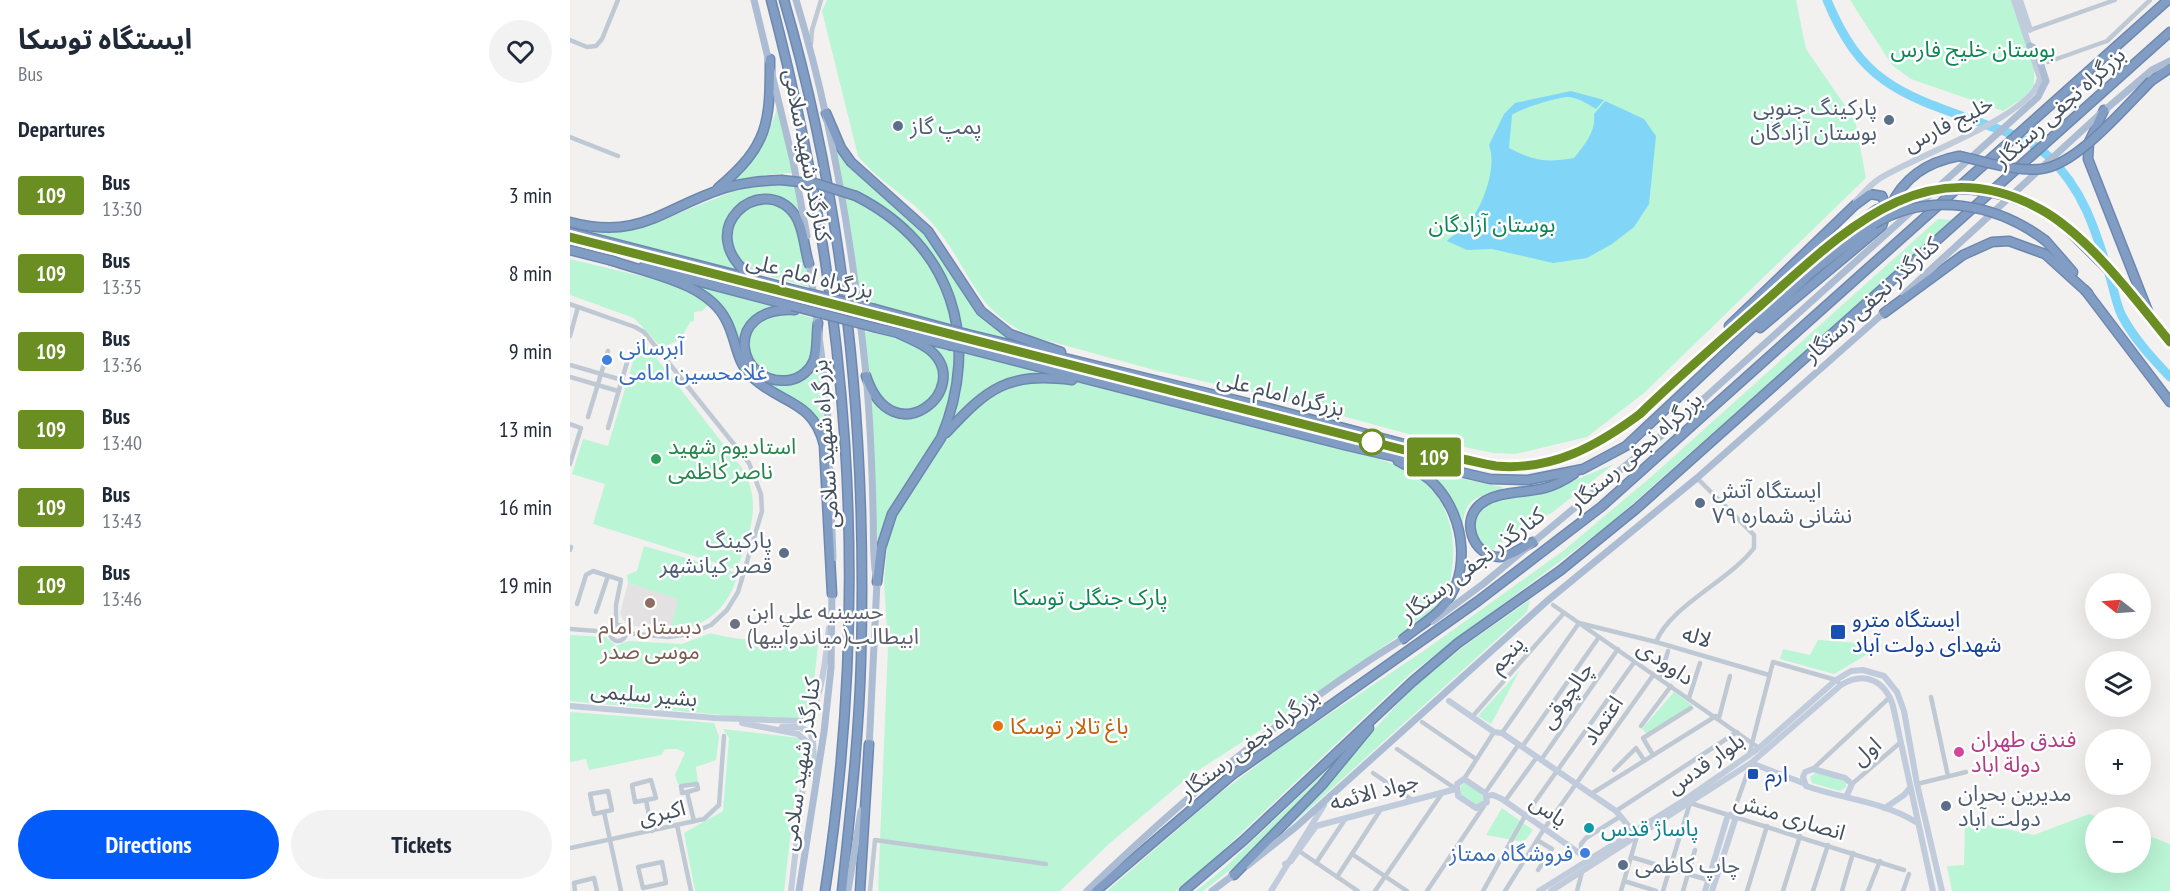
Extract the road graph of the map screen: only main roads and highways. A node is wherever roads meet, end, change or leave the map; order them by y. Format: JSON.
{"nodes":[{"id":1,"x":754,"y":0,"type":"edge"},
{"id":2,"x":771,"y":0,"type":"edge"},
{"id":3,"x":784,"y":0,"type":"edge"},
{"id":4,"x":796,"y":0,"type":"edge"},
{"id":5,"x":2014,"y":0,"type":"edge"},
{"id":6,"x":2020,"y":0,"type":"edge"},
{"id":7,"x":2168,"y":0,"type":"edge"},
{"id":8,"x":2030,"y":30,"type":"road end"},
{"id":9,"x":2170,"y":32,"type":"edge"},
{"id":10,"x":2030,"y":46,"type":"junction"},
{"id":11,"x":771,"y":59,"type":"junction"},
{"id":12,"x":2170,"y":61,"type":"edge"},
{"id":13,"x":2170,"y":68,"type":"edge"},
{"id":14,"x":2104,"y":110,"type":"junction"},
{"id":15,"x":826,"y":113,"type":"junction"},
{"id":16,"x":712,"y":193,"type":"junction"},
{"id":17,"x":1887,"y":213,"type":"junction"},
{"id":18,"x":570,"y":222,"type":"edge"},
{"id":19,"x":1832,"y":227,"type":"junction"},
{"id":20,"x":570,"y":232,"type":"edge"},
{"id":21,"x":570,"y":250,"type":"edge"},
{"id":22,"x":610,"y":260,"type":"junction"},
{"id":23,"x":809,"y":264,"type":"junction"},
{"id":24,"x":755,"y":279,"type":"junction"},
{"id":25,"x":2088,"y":293,"type":"junction"},
{"id":26,"x":812,"y":312,"type":"junction"},
{"id":27,"x":1884,"y":313,"type":"junction"},
{"id":28,"x":2151,"y":319,"type":"junction"},
{"id":29,"x":818,"y":323,"type":"junction"},
{"id":30,"x":898,"y":333,"type":"junction"},
{"id":31,"x":2170,"y":342,"type":"edge"},
{"id":32,"x":1737,"y":344,"type":"junction"},
{"id":33,"x":1101,"y":366,"type":"junction"},
{"id":34,"x":866,"y":376,"type":"junction"},
{"id":35,"x":1097,"y":383,"type":"junction"},
{"id":36,"x":1668,"y":387,"type":"junction"},
{"id":37,"x":2170,"y":402,"type":"edge"},
{"id":38,"x":941,"y":438,"type":"junction"},
{"id":39,"x":1387,"y":455,"type":"junction"},
{"id":40,"x":1583,"y":470,"type":"junction"},
{"id":41,"x":1533,"y":542,"type":"junction"},
{"id":42,"x":877,"y":582,"type":"junction"},
{"id":43,"x":832,"y":594,"type":"junction"},
{"id":44,"x":832,"y":611,"type":"junction"},
{"id":45,"x":1404,"y":639,"type":"junction"},
{"id":46,"x":1838,"y":683,"type":"junction"},
{"id":47,"x":1449,"y":701,"type":"dead end"},
{"id":48,"x":570,"y":706,"type":"edge"},
{"id":49,"x":1387,"y":706,"type":"junction"},
{"id":50,"x":732,"y":720,"type":"junction"},
{"id":51,"x":763,"y":726,"type":"junction"},
{"id":52,"x":869,"y":744,"type":"junction"},
{"id":53,"x":1749,"y":755,"type":"junction"},
{"id":54,"x":1751,"y":763,"type":"junction"},
{"id":55,"x":815,"y":777,"type":"junction"},
{"id":56,"x":1803,"y":783,"type":"junction"},
{"id":57,"x":1913,"y":786,"type":"junction"},
{"id":58,"x":1456,"y":789,"type":"junction"},
{"id":59,"x":1486,"y":794,"type":"junction"},
{"id":60,"x":1330,"y":795,"type":"junction"},
{"id":61,"x":1847,"y":795,"type":"junction"},
{"id":62,"x":1885,"y":808,"type":"junction"},
{"id":63,"x":1916,"y":822,"type":"junction"},
{"id":64,"x":1635,"y":834,"type":"junction"},
{"id":65,"x":1589,"y":860,"type":"junction"},
{"id":66,"x":1285,"y":864,"type":"junction"},
{"id":67,"x":1234,"y":875,"type":"junction"},
{"id":68,"x":791,"y":891,"type":"edge"},
{"id":69,"x":799,"y":891,"type":"edge"},
{"id":70,"x":825,"y":891,"type":"edge"},
{"id":71,"x":842,"y":891,"type":"edge"},
{"id":72,"x":848,"y":891,"type":"edge"},
{"id":73,"x":860,"y":891,"type":"edge"},
{"id":74,"x":1087,"y":891,"type":"edge"},
{"id":75,"x":1096,"y":891,"type":"edge"},
{"id":76,"x":1184,"y":891,"type":"edge"},
{"id":77,"x":1212,"y":891,"type":"edge"},
{"id":78,"x":1271,"y":891,"type":"edge"},
{"id":79,"x":1539,"y":891,"type":"edge"},
{"id":80,"x":1551,"y":891,"type":"edge"},
{"id":81,"x":1705,"y":891,"type":"edge"},
{"id":82,"x":1712,"y":891,"type":"edge"},
{"id":83,"x":1933,"y":891,"type":"edge"},
{"id":84,"x":1942,"y":891,"type":"edge"}],
"edges":[{"from":1,"to":11,"type":"main road","name":"کنارگذر شهید سلامی"},
{"from":2,"to":70,"type":"highway","name":"بزرگراه شهید سلامی"},
{"from":3,"to":71,"type":"highway","name":"بزرگراه شهید سلامی"},
{"from":4,"to":15,"type":"main road","name":"کنارگذر شهید سلامی"},
{"from":5,"to":10,"type":"main road","name":"خلیج فارس"},
{"from":6,"to":8,"type":"main road"},
{"from":7,"to":75,"type":"highway","name":"بزرگراه نجفی رستگار"},
{"from":9,"to":49,"type":"highway","name":"بزرگراه نجفی رستگار"},
{"from":10,"to":19,"type":"main road","name":"خلیج فارس"},
{"from":10,"to":41,"type":"main road","name":"کنارگذر نجفی رستگار"},
{"from":11,"to":16,"type":"highway"},
{"from":11,"to":23,"type":"main road","name":"کنارگذر شهید سلامی"},
{"from":12,"to":14,"type":"main road","name":"کنارگذر نجفی رستگار"},
{"from":13,"to":17,"type":"highway","bridge":true},
{"from":14,"to":27,"type":"main road","name":"کنارگذر نجفی رستگار"},
{"from":14,"to":28,"type":"highway"},
{"from":15,"to":33,"type":"highway"},
{"from":15,"to":34,"type":"main road","name":"کنارگذر شهید سلامی"},
{"from":16,"to":18,"type":"highway"},
{"from":16,"to":38,"type":"highway","bridge":true},
{"from":17,"to":19,"type":"highway"},
{"from":17,"to":32,"type":"highway"},
{"from":19,"to":36,"type":"highway"},
{"from":20,"to":24,"type":"highway","name":"بزرگراه امام علی"},
{"from":21,"to":22,"type":"highway","name":"بزرگراه امام علی"},
{"from":22,"to":26,"type":"highway","name":"بزرگراه امام علی","bridge":true},
{"from":22,"to":43,"type":"highway"},
{"from":23,"to":24,"type":"highway"},
{"from":23,"to":29,"type":"main road","name":"کنارگذر شهید سلامی"},
{"from":24,"to":33,"type":"highway","name":"بزرگراه امام علی","bridge":true},
{"from":25,"to":27,"type":"highway"},
{"from":25,"to":32,"type":"highway","name":"بزرگراه امام علی","bridge":true},
{"from":25,"to":37,"type":"highway","name":"بزرگراه امام علی"},
{"from":26,"to":29,"type":"highway"},
{"from":26,"to":30,"type":"highway","name":"بزرگراه امام علی","bridge":true},
{"from":27,"to":60,"type":"main road","name":"کنارگذر نجفی رستگار"},
{"from":28,"to":31,"type":"highway","name":"بزرگراه امام علی"},
{"from":28,"to":36,"type":"highway","name":"بزرگراه امام علی","bridge":true},
{"from":29,"to":43,"type":"main road","name":"کنارگذر شهید سلامی"},
{"from":30,"to":34,"type":"highway"},
{"from":30,"to":35,"type":"highway","name":"بزرگراه امام علی","bridge":true},
{"from":32,"to":40,"type":"highway","name":"بزرگراه امام علی"},
{"from":33,"to":36,"type":"highway","name":"بزرگراه امام علی"},
{"from":34,"to":42,"type":"main road","name":"کنارگذر شهید سلامی"},
{"from":35,"to":38,"type":"highway"},
{"from":35,"to":39,"type":"highway","name":"بزرگراه امام علی"},
{"from":38,"to":42,"type":"highway"},
{"from":39,"to":40,"type":"highway","name":"بزرگراه امام علی"},
{"from":39,"to":45,"type":"highway"},
{"from":40,"to":41,"type":"highway"},
{"from":41,"to":45,"type":"main road","name":"کنارگذر نجفی رستگار"},
{"from":42,"to":52,"type":"main road","name":"کنارگذر شهید سلامی"},
{"from":43,"to":44,"type":"main road","name":"کنارگذر شهید سلامی"},
{"from":44,"to":50,"type":"main road"},
{"from":44,"to":55,"type":"main road","name":"کنارگذر شهید سلامی"},
{"from":45,"to":74,"type":"main road","name":"کنارگذر نجفی رستگار"},
{"from":46,"to":53,"type":"main road","name":"بلوار قدس"},
{"from":46,"to":54,"type":"main road","name":"بلوار قدس"},
{"from":46,"to":57,"type":"main road","name":"بلوار قدس"},
{"from":46,"to":57,"type":"main road","name":"بلوار قدس"},
{"from":47,"to":64,"type":"main road"},
{"from":48,"to":50,"type":"main road","name":"بشیر سلیمی"},
{"from":49,"to":67,"type":"highway"},
{"from":49,"to":76,"type":"highway","name":"بزرگراه نجفی رستگار"},
{"from":50,"to":51,"type":"main road"},
{"from":51,"to":55,"type":"main road"},
{"from":51,"to":68,"type":"main road"},
{"from":52,"to":72,"type":"main road","name":"کنارگذر شهید سلامی"},
{"from":52,"to":73,"type":"highway"},
{"from":53,"to":54,"type":"main road"},
{"from":53,"to":64,"type":"main road","name":"بلوار قدس"},
{"from":54,"to":56,"type":"main road"},
{"from":54,"to":64,"type":"main road","name":"بلوار قدس"},
{"from":55,"to":69,"type":"main road","name":"کنارگذر شهید سلامی"},
{"from":56,"to":61,"type":"main road"},
{"from":56,"to":61,"type":"main road"},
{"from":57,"to":62,"type":"main road"},
{"from":57,"to":63,"type":"main road"},
{"from":57,"to":84,"type":"main road"},
{"from":58,"to":59,"type":"main road","name":"یاس"},
{"from":58,"to":59,"type":"main road"},
{"from":58,"to":66,"type":"main road","name":"جواد الائمه"},
{"from":59,"to":65,"type":"main road","name":"یاس"},
{"from":60,"to":66,"type":"main road"},
{"from":60,"to":67,"type":"main road","name":"کنارگذر نجفی رستگار"},
{"from":61,"to":62,"type":"main road"},
{"from":62,"to":63,"type":"main road"},
{"from":63,"to":83,"type":"main road"},
{"from":64,"to":65,"type":"main road","name":"بلوار قدس"},
{"from":64,"to":80,"type":"main road","name":"بلوار قدس"},
{"from":65,"to":79,"type":"main road","name":"بلوار قدس"},
{"from":66,"to":78,"type":"main road"},
{"from":67,"to":77,"type":"main road","name":"کنارگذر نجفی رستگار"},
{"from":81,"to":82,"type":"main road"}]}
